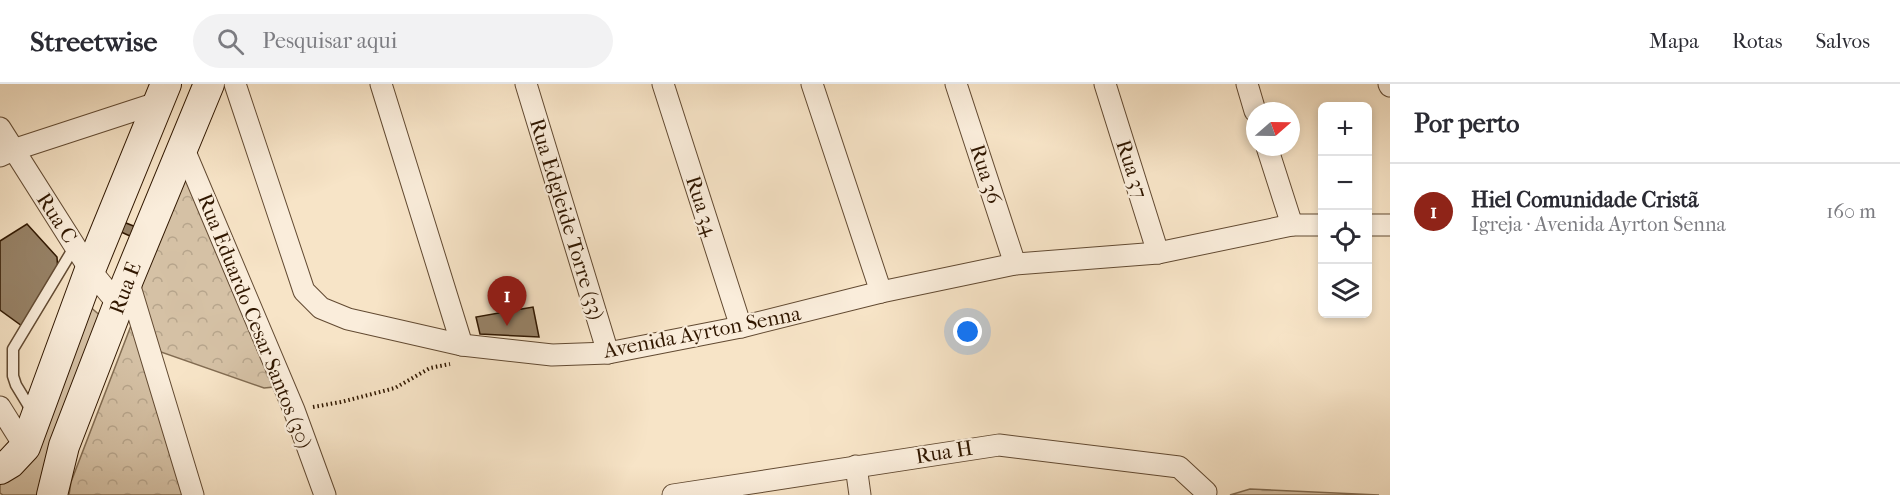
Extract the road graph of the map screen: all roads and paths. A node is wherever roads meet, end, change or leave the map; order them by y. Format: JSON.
{"nodes":[{"id":1,"x":209,"y":84,"type":"edge"},
{"id":2,"x":235,"y":84,"type":"edge"},
{"id":3,"x":381,"y":84,"type":"edge"},
{"id":4,"x":526,"y":84,"type":"edge"},
{"id":5,"x":663,"y":84,"type":"edge"},
{"id":6,"x":812,"y":84,"type":"edge"},
{"id":7,"x":956,"y":84,"type":"edge"},
{"id":8,"x":1105,"y":84,"type":"edge"},
{"id":9,"x":1246,"y":84,"type":"edge"},
{"id":10,"x":163,"y":93,"type":"edge"},
{"id":11,"x":1252,"y":102,"type":"edge"},
{"id":12,"x":0,"y":128,"type":"edge"},
{"id":13,"x":183,"y":147,"type":"junction"},
{"id":14,"x":7,"y":153,"type":"edge"},
{"id":15,"x":1270,"y":156,"type":"edge"},
{"id":16,"x":1292,"y":225,"type":"junction"},
{"id":17,"x":1318,"y":225,"type":"edge"},
{"id":18,"x":1372,"y":225,"type":"edge"},
{"id":19,"x":1390,"y":225,"type":"edge"},
{"id":20,"x":1158,"y":253,"type":"junction"},
{"id":21,"x":82,"y":258,"type":"junction"},
{"id":22,"x":1015,"y":264,"type":"junction"},
{"id":23,"x":123,"y":292,"type":"junction"},
{"id":24,"x":881,"y":292,"type":"junction"},
{"id":25,"x":741,"y":327,"type":"junction"},
{"id":26,"x":608,"y":353,"type":"junction"},
{"id":27,"x":459,"y":354,"type":"junction"},
{"id":28,"x":1,"y":410,"type":"edge"},
{"id":29,"x":294,"y":410,"type":"junction"},
{"id":30,"x":36,"y":417,"type":"junction"},
{"id":31,"x":25,"y":447,"type":"junction"},
{"id":32,"x":856,"y":466,"type":"junction"},
{"id":33,"x":0,"y":469,"type":"edge"},
{"id":34,"x":1206,"y":492,"type":"dead end"},
{"id":35,"x":52,"y":495,"type":"edge"},
{"id":36,"x":194,"y":495,"type":"edge"},
{"id":37,"x":325,"y":495,"type":"edge"},
{"id":38,"x":673,"y":495,"type":"edge"},
{"id":39,"x":860,"y":495,"type":"edge"}],
"edges":[{"from":1,"to":13,"type":"street","name":"Rua E"},
{"from":2,"to":27,"type":"street","name":"Avenida Ayrton Senna"},
{"from":3,"to":27,"type":"street"},
{"from":4,"to":26,"type":"street","name":"Rua Edgleide Torre (33)"},
{"from":5,"to":25,"type":"street","name":"Rua 34"},
{"from":6,"to":24,"type":"street"},
{"from":7,"to":22,"type":"street","name":"Rua 36"},
{"from":8,"to":20,"type":"street","name":"Rua 37"},
{"from":9,"to":11,"type":"street"},
{"from":10,"to":14,"type":"street"},
{"from":10,"to":21,"type":"street","name":"Rua E"},
{"from":12,"to":14,"type":"street","name":"Rua C"},
{"from":13,"to":23,"type":"street","name":"Rua E"},
{"from":13,"to":29,"type":"street","name":"Rua Eduardo Cesar Santos (30)"},
{"from":14,"to":21,"type":"street","name":"Rua C"},
{"from":15,"to":16,"type":"street"},
{"from":16,"to":17,"type":"street","name":"Avenida Ayrton Senna"},
{"from":16,"to":20,"type":"street","name":"Avenida Ayrton Senna"},
{"from":18,"to":19,"type":"street"},
{"from":20,"to":22,"type":"street","name":"Avenida Ayrton Senna"},
{"from":21,"to":23,"type":"street","name":"Rua C"},
{"from":21,"to":30,"type":"street","name":"Rua E"},
{"from":21,"to":30,"type":"lane"},
{"from":22,"to":24,"type":"street","name":"Avenida Ayrton Senna"},
{"from":23,"to":35,"type":"street","name":"Rua E"},
{"from":23,"to":36,"type":"street"},
{"from":24,"to":25,"type":"street","name":"Avenida Ayrton Senna"},
{"from":25,"to":26,"type":"street","name":"Avenida Ayrton Senna"},
{"from":26,"to":27,"type":"street","name":"Avenida Ayrton Senna"},
{"from":27,"to":29,"type":"path"},
{"from":28,"to":31,"type":"street"},
{"from":29,"to":37,"type":"street","name":"Rua Eduardo Cesar Santos (30)"},
{"from":30,"to":31,"type":"street","name":"Rua E"},
{"from":31,"to":33,"type":"street","name":"Rua E"},
{"from":32,"to":34,"type":"street","name":"Rua H"},
{"from":32,"to":38,"type":"street","name":"Rua H"},
{"from":32,"to":39,"type":"street"}]}
